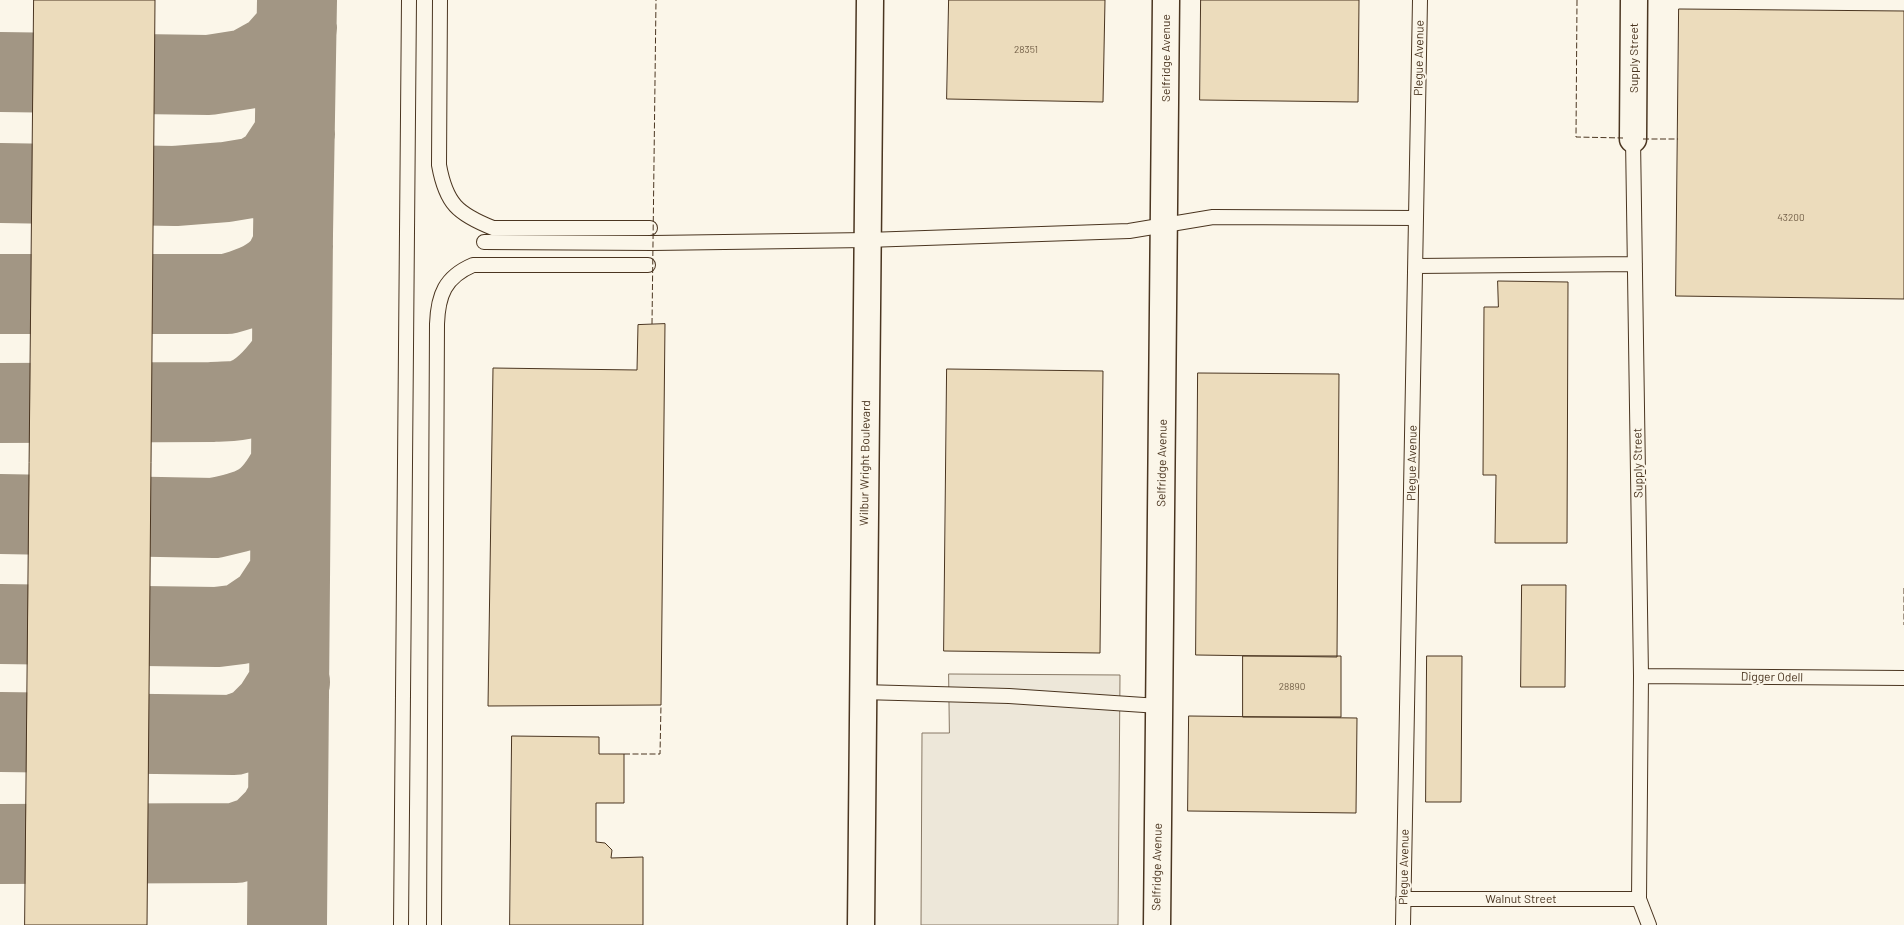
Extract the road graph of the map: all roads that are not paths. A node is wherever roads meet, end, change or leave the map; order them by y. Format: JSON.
{"nodes":[{"id":1,"x":409,"y":0,"type":"edge"},
{"id":2,"x":440,"y":0,"type":"edge"},
{"id":3,"x":870,"y":0,"type":"edge"},
{"id":4,"x":1166,"y":0,"type":"edge"},
{"id":5,"x":1420,"y":0,"type":"edge"},
{"id":6,"x":1634,"y":0,"type":"edge"},
{"id":7,"x":1633,"y":139,"type":"joint"},
{"id":8,"x":1416,"y":218,"type":"junction"},
{"id":9,"x":1165,"y":225,"type":"junction"},
{"id":10,"x":650,"y":228,"type":"dead end"},
{"id":11,"x":867,"y":240,"type":"junction"},
{"id":12,"x":484,"y":242,"type":"dead end"},
{"id":13,"x":1635,"y":264,"type":"junction"},
{"id":14,"x":648,"y":265,"type":"dead end"},
{"id":15,"x":1416,"y":266,"type":"junction"},
{"id":16,"x":1641,"y":676,"type":"junction"},
{"id":17,"x":1904,"y":678,"type":"edge"},
{"id":18,"x":862,"y":692,"type":"junction"},
{"id":19,"x":1159,"y":706,"type":"junction"},
{"id":20,"x":1403,"y":899,"type":"junction"},
{"id":21,"x":1639,"y":899,"type":"junction"},
{"id":22,"x":401,"y":925,"type":"edge"},
{"id":23,"x":434,"y":925,"type":"edge"},
{"id":24,"x":861,"y":925,"type":"edge"},
{"id":25,"x":1157,"y":925,"type":"edge"},
{"id":26,"x":1403,"y":925,"type":"edge"},
{"id":27,"x":1649,"y":925,"type":"edge"}],
"edges":[{"from":1,"to":22,"type":"lane"},
{"from":2,"to":10,"type":"lane"},
{"from":3,"to":11,"type":"street","name":"Wilbur Wright Boulevard"},
{"from":4,"to":9,"type":"street","name":"Selfridge Avenue"},
{"from":5,"to":8,"type":"lane","name":"Plegue Avenue"},
{"from":6,"to":7,"type":"street","name":"Supply Street"},
{"from":7,"to":13,"type":"lane","name":"Supply Street"},
{"from":8,"to":9,"type":"lane"},
{"from":8,"to":15,"type":"lane","name":"Plegue Avenue"},
{"from":9,"to":11,"type":"lane"},
{"from":9,"to":19,"type":"street","name":"Selfridge Avenue"},
{"from":11,"to":12,"type":"lane"},
{"from":11,"to":18,"type":"street","name":"Wilbur Wright Boulevard"},
{"from":13,"to":15,"type":"lane"},
{"from":13,"to":16,"type":"lane","name":"Supply Street"},
{"from":14,"to":23,"type":"lane"},
{"from":15,"to":20,"type":"lane","name":"Plegue Avenue"},
{"from":16,"to":17,"type":"lane","name":"Digger Odell"},
{"from":16,"to":21,"type":"lane","name":"Supply Street"},
{"from":18,"to":19,"type":"lane"},
{"from":18,"to":24,"type":"street","name":"Wilbur Wright Boulevard"},
{"from":19,"to":25,"type":"street","name":"Selfridge Avenue"},
{"from":20,"to":21,"type":"lane","name":"Walnut Street"},
{"from":20,"to":26,"type":"lane","name":"Plegue Avenue"},
{"from":21,"to":27,"type":"lane","name":"Supply Street"}]}
